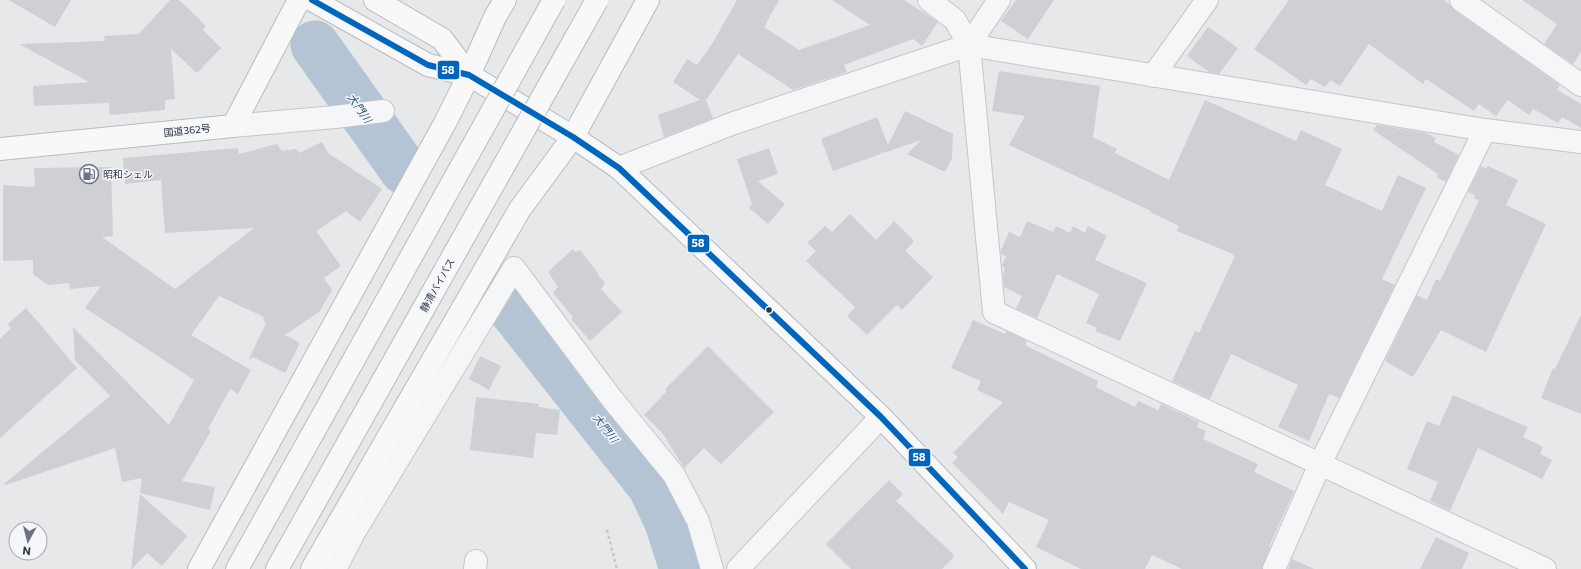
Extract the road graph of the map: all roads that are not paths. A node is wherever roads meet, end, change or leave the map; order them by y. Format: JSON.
{"nodes":[{"id":1,"x":299,"y":0,"type":"edge"},
{"id":2,"x":312,"y":0,"type":"edge"},
{"id":3,"x":374,"y":0,"type":"edge"},
{"id":4,"x":505,"y":0,"type":"edge"},
{"id":5,"x":554,"y":0,"type":"edge"},
{"id":6,"x":597,"y":0,"type":"edge"},
{"id":7,"x":648,"y":0,"type":"edge"},
{"id":8,"x":929,"y":0,"type":"edge"},
{"id":9,"x":999,"y":0,"type":"edge"},
{"id":10,"x":1207,"y":0,"type":"edge"},
{"id":11,"x":1461,"y":0,"type":"edge"},
{"id":12,"x":969,"y":45,"type":"junction"},
{"id":13,"x":469,"y":75,"type":"junction"},
{"id":14,"x":1153,"y":76,"type":"junction"},
{"id":15,"x":1581,"y":85,"type":"edge"},
{"id":16,"x":382,"y":111,"type":"dead end"},
{"id":17,"x":233,"y":126,"type":"junction"},
{"id":18,"x":1485,"y":130,"type":"junction"},
{"id":19,"x":573,"y":137,"type":"junction"},
{"id":20,"x":1581,"y":142,"type":"edge"},
{"id":21,"x":0,"y":149,"type":"edge"},
{"id":22,"x":618,"y":168,"type":"junction"},
{"id":23,"x":881,"y":417,"type":"junction"},
{"id":24,"x":1320,"y":464,"type":"junction"},
{"id":25,"x":199,"y":569,"type":"edge"},
{"id":26,"x":237,"y":569,"type":"edge"},
{"id":27,"x":277,"y":569,"type":"edge"},
{"id":28,"x":312,"y":569,"type":"edge"},
{"id":29,"x":335,"y":569,"type":"edge"},
{"id":30,"x":712,"y":569,"type":"edge"},
{"id":31,"x":738,"y":569,"type":"edge"},
{"id":32,"x":1025,"y":569,"type":"edge"},
{"id":33,"x":1274,"y":569,"type":"edge"},
{"id":34,"x":1545,"y":569,"type":"edge"}],
"edges":[{"from":1,"to":17,"type":"highway"},
{"from":2,"to":13,"type":"highway"},
{"from":3,"to":13,"type":"highway"},
{"from":4,"to":13,"type":"highway"},
{"from":5,"to":26,"type":"highway","bridge":true},
{"from":6,"to":27,"type":"highway","name":"静清バイパス","bridge":true},
{"from":7,"to":19,"type":"highway"},
{"from":8,"to":12,"type":"street"},
{"from":9,"to":12,"type":"street"},
{"from":10,"to":14,"type":"street"},
{"from":11,"to":15,"type":"street"},
{"from":12,"to":14,"type":"street"},
{"from":12,"to":22,"type":"street"},
{"from":12,"to":24,"type":"street"},
{"from":13,"to":19,"type":"highway"},
{"from":13,"to":25,"type":"highway"},
{"from":14,"to":18,"type":"street"},
{"from":16,"to":17,"type":"street"},
{"from":17,"to":21,"type":"highway","name":"国道362号"},
{"from":18,"to":20,"type":"street"},
{"from":18,"to":24,"type":"street"},
{"from":19,"to":22,"type":"highway"},
{"from":19,"to":28,"type":"highway"},
{"from":22,"to":23,"type":"highway"},
{"from":23,"to":31,"type":"street"},
{"from":23,"to":32,"type":"highway"},
{"from":24,"to":33,"type":"street"},
{"from":24,"to":34,"type":"street"},
{"from":29,"to":30,"type":"street"}]}
